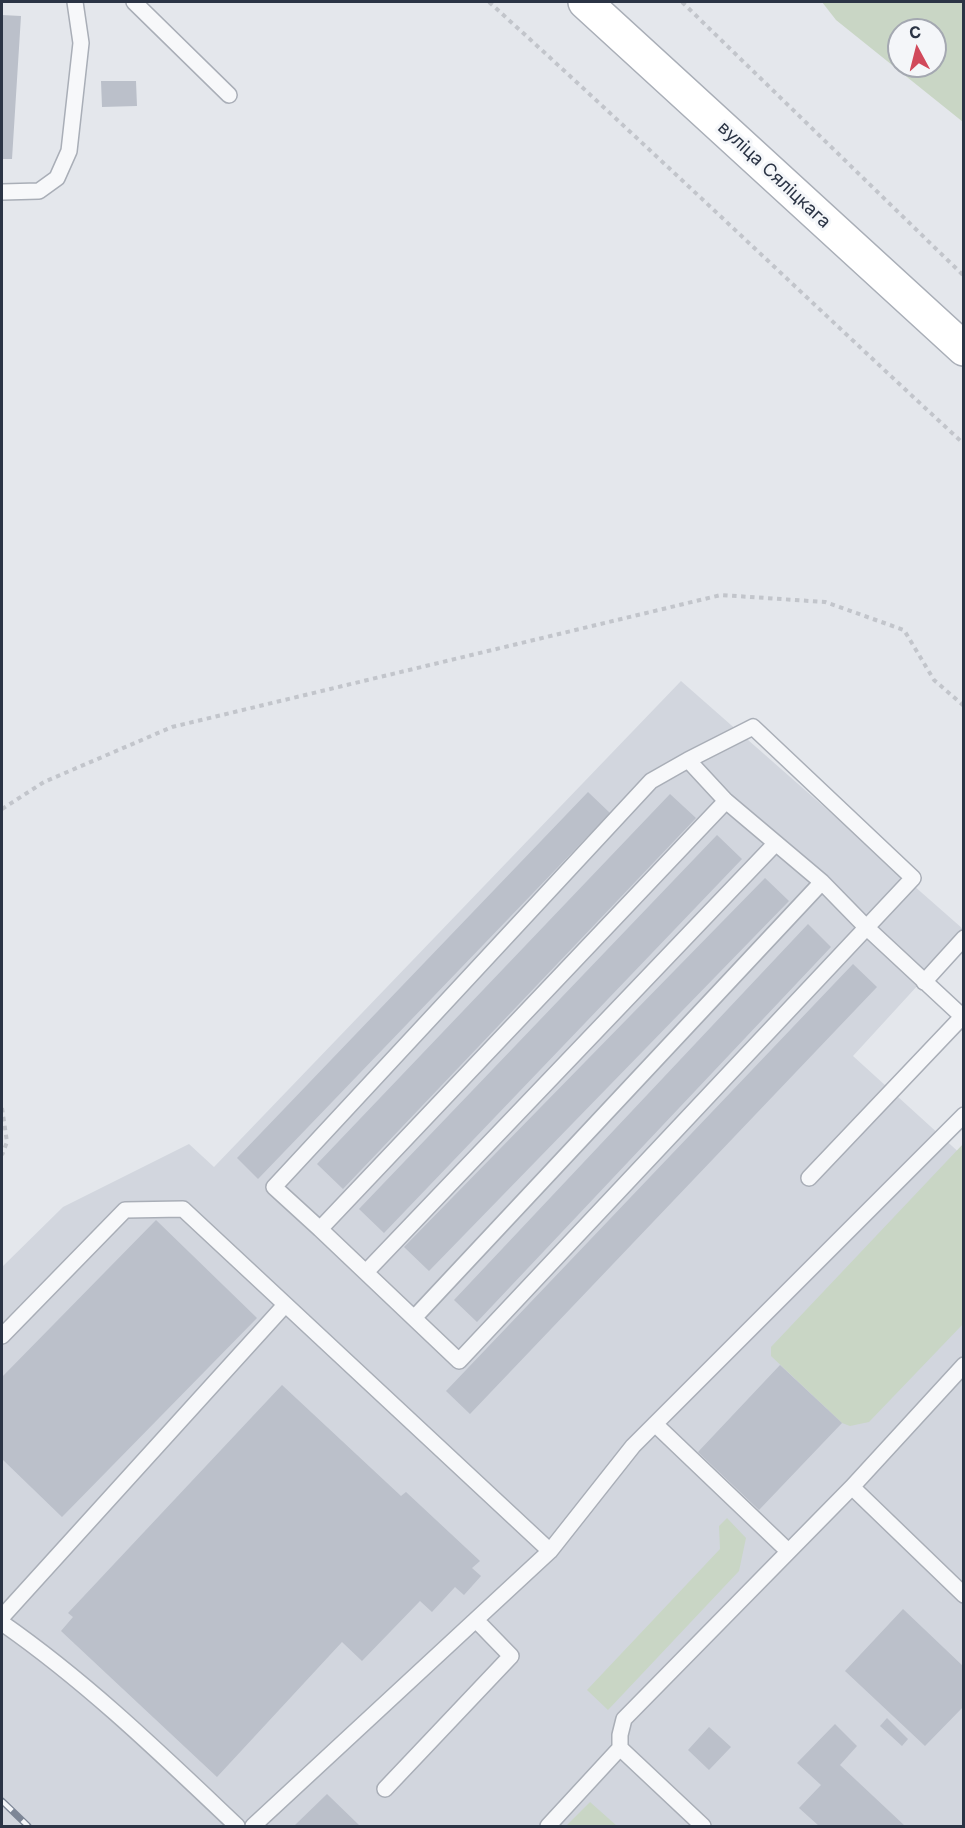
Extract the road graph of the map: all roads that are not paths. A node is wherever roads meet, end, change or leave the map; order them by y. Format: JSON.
{"nodes":[{"id":1,"x":75,"y":2,"type":"edge"},
{"id":2,"x":134,"y":2,"type":"edge"},
{"id":3,"x":585,"y":2,"type":"edge"},
{"id":4,"x":229,"y":95,"type":"dead end"},
{"id":5,"x":2,"y":192,"type":"edge"},
{"id":6,"x":963,"y":350,"type":"edge"},
{"id":7,"x":688,"y":760,"type":"junction"},
{"id":8,"x":726,"y":801,"type":"junction"},
{"id":9,"x":775,"y":843,"type":"junction"},
{"id":10,"x":822,"y":882,"type":"junction"},
{"id":11,"x":865,"y":926,"type":"junction"},
{"id":12,"x":963,"y":938,"type":"edge"},
{"id":13,"x":924,"y":982,"type":"junction"},
{"id":14,"x":963,"y":1018,"type":"edge"},
{"id":15,"x":963,"y":1115,"type":"edge"},
{"id":16,"x":809,"y":1178,"type":"dead end"},
{"id":17,"x":320,"y":1229,"type":"junction"},
{"id":18,"x":366,"y":1272,"type":"junction"},
{"id":19,"x":285,"y":1305,"type":"junction"},
{"id":20,"x":414,"y":1318,"type":"junction"},
{"id":21,"x":2,"y":1336,"type":"edge"},
{"id":22,"x":963,"y":1365,"type":"edge"},
{"id":23,"x":655,"y":1424,"type":"junction"},
{"id":24,"x":852,"y":1487,"type":"junction"},
{"id":25,"x":550,"y":1551,"type":"junction"},
{"id":26,"x":788,"y":1551,"type":"junction"},
{"id":27,"x":963,"y":1595,"type":"edge"},
{"id":28,"x":2,"y":1617,"type":"edge"},
{"id":29,"x":476,"y":1620,"type":"junction"},
{"id":30,"x":2,"y":1623,"type":"edge"},
{"id":31,"x":620,"y":1748,"type":"junction"},
{"id":32,"x":385,"y":1789,"type":"dead end"},
{"id":33,"x":237,"y":1827,"type":"edge"},
{"id":34,"x":253,"y":1827,"type":"edge"},
{"id":35,"x":548,"y":1827,"type":"edge"},
{"id":36,"x":703,"y":1827,"type":"edge"}],
"edges":[{"from":1,"to":5,"type":"lane"},
{"from":2,"to":4,"type":"lane"},
{"from":3,"to":6,"type":"main road","name":"вуліца Сяліцкага"},
{"from":7,"to":8,"type":"lane"},
{"from":7,"to":11,"type":"lane"},
{"from":7,"to":17,"type":"lane"},
{"from":8,"to":9,"type":"lane"},
{"from":8,"to":17,"type":"lane"},
{"from":9,"to":10,"type":"lane"},
{"from":9,"to":18,"type":"lane"},
{"from":10,"to":11,"type":"lane"},
{"from":10,"to":20,"type":"lane"},
{"from":11,"to":13,"type":"lane"},
{"from":11,"to":20,"type":"lane"},
{"from":12,"to":13,"type":"lane"},
{"from":13,"to":14,"type":"lane"},
{"from":14,"to":16,"type":"lane"},
{"from":15,"to":23,"type":"lane"},
{"from":17,"to":18,"type":"lane"},
{"from":18,"to":20,"type":"lane"},
{"from":19,"to":21,"type":"lane"},
{"from":19,"to":25,"type":"lane"},
{"from":19,"to":28,"type":"lane"},
{"from":22,"to":24,"type":"lane"},
{"from":23,"to":25,"type":"lane"},
{"from":23,"to":26,"type":"lane"},
{"from":24,"to":26,"type":"lane"},
{"from":24,"to":27,"type":"lane"},
{"from":25,"to":29,"type":"lane"},
{"from":26,"to":31,"type":"lane"},
{"from":29,"to":32,"type":"lane"},
{"from":29,"to":34,"type":"lane"},
{"from":30,"to":33,"type":"lane"},
{"from":31,"to":35,"type":"lane"},
{"from":31,"to":36,"type":"lane"}]}
